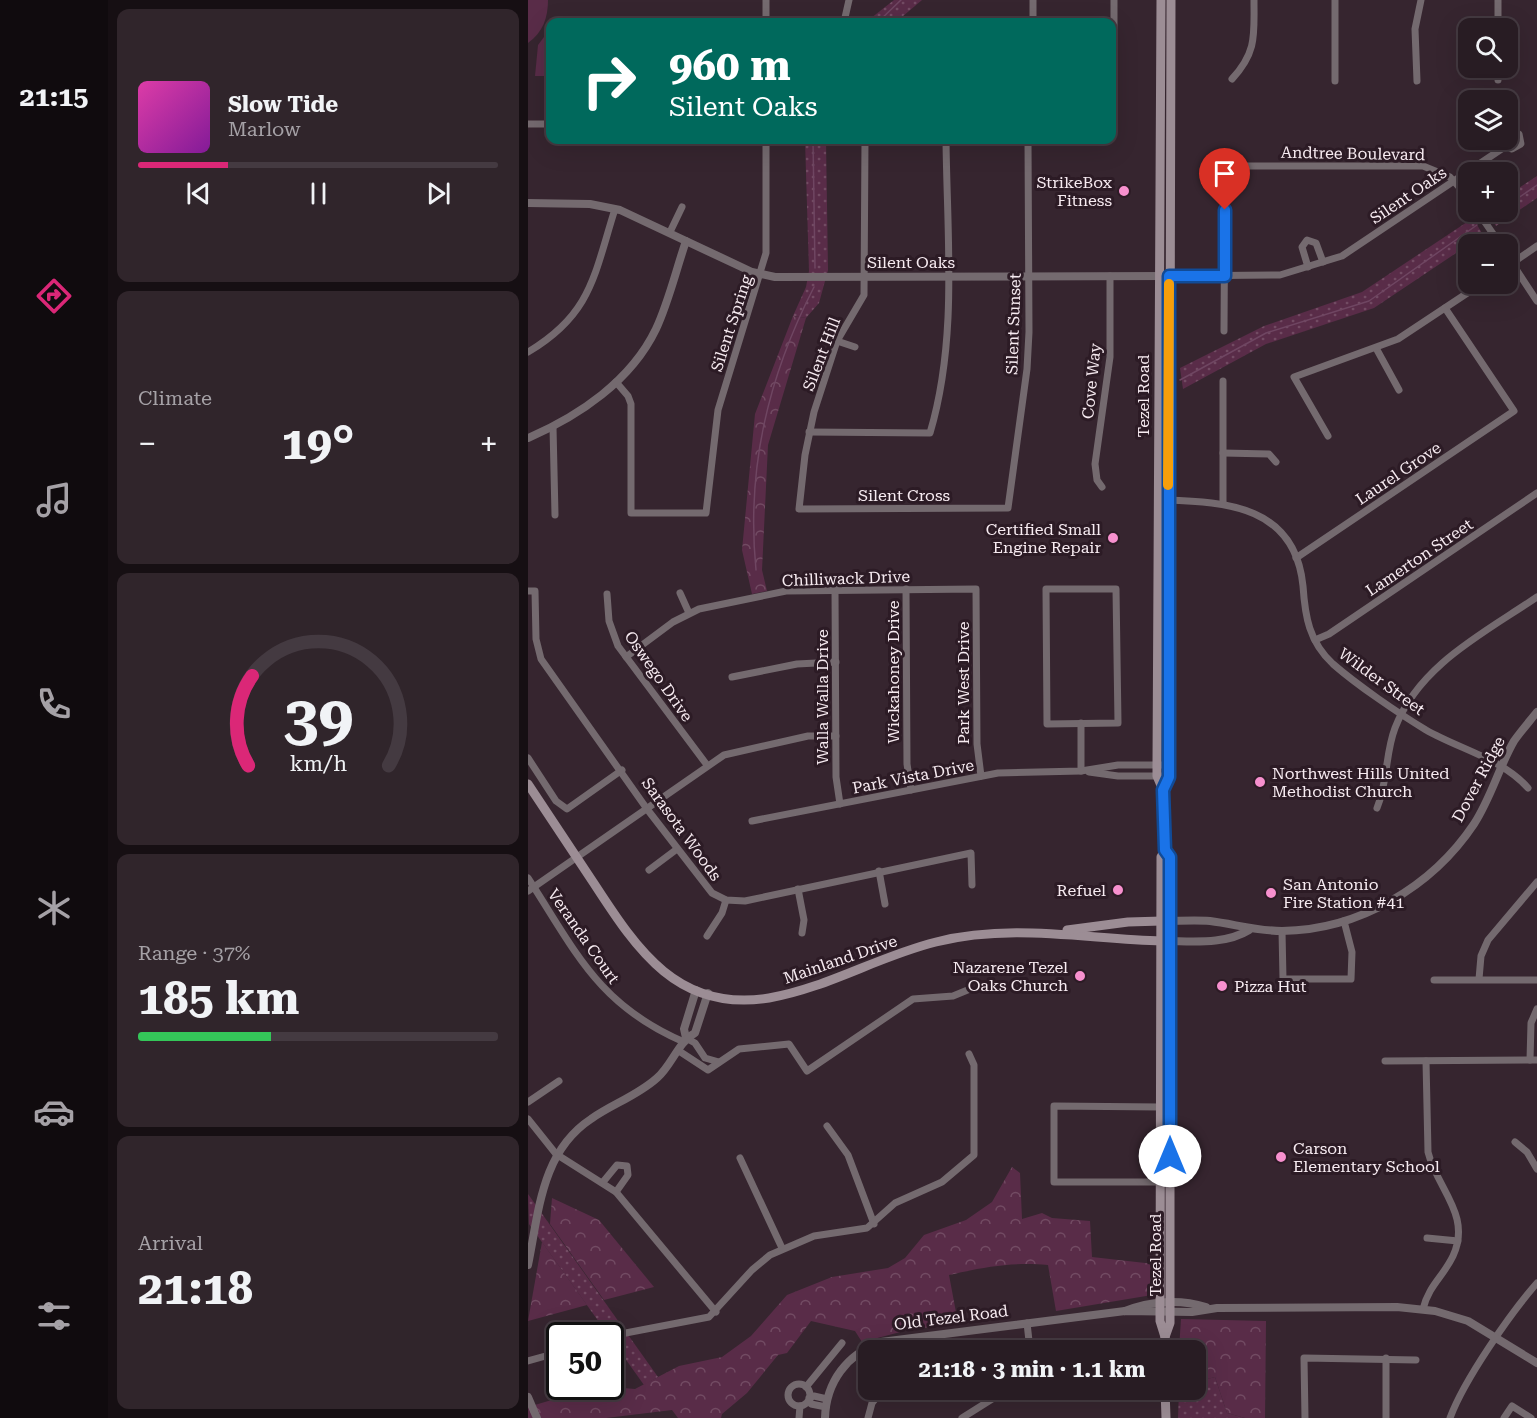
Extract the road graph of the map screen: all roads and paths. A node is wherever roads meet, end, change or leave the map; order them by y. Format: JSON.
{"nodes":[{"id":1,"x":766,"y":0,"type":"edge"},
{"id":2,"x":849,"y":0,"type":"edge"},
{"id":3,"x":1033,"y":0,"type":"edge"},
{"id":4,"x":1114,"y":0,"type":"edge"},
{"id":5,"x":1161,"y":0,"type":"edge"},
{"id":6,"x":1171,"y":0,"type":"edge"},
{"id":7,"x":1254,"y":0,"type":"edge"},
{"id":8,"x":1335,"y":0,"type":"edge"},
{"id":9,"x":1421,"y":0,"type":"edge"},
{"id":10,"x":1498,"y":0,"type":"edge"},
{"id":11,"x":766,"y":18,"type":"edge"},
{"id":12,"x":845,"y":18,"type":"edge"},
{"id":13,"x":1033,"y":18,"type":"edge"},
{"id":14,"x":1114,"y":18,"type":"edge"},
{"id":15,"x":1498,"y":18,"type":"edge"},
{"id":16,"x":1232,"y":79,"type":"dead end"},
{"id":17,"x":1335,"y":81,"type":"dead end"},
{"id":18,"x":1417,"y":81,"type":"dead end"},
{"id":19,"x":546,"y":123,"type":"edge"},
{"id":20,"x":528,"y":124,"type":"edge"},
{"id":21,"x":766,"y":144,"type":"edge"},
{"id":22,"x":865,"y":144,"type":"edge"},
{"id":23,"x":946,"y":144,"type":"edge"},
{"id":24,"x":1028,"y":144,"type":"edge"},
{"id":25,"x":1496,"y":150,"type":"edge"},
{"id":26,"x":1455,"y":181,"type":"junction"},
{"id":27,"x":1458,"y":185,"type":"edge"},
{"id":28,"x":528,"y":203,"type":"edge"},
{"id":29,"x":682,"y":207,"type":"dead end"},
{"id":30,"x":615,"y":209,"type":"junction"},
{"id":31,"x":670,"y":232,"type":"junction"},
{"id":32,"x":686,"y":241,"type":"junction"},
{"id":33,"x":1537,"y":246,"type":"edge"},
{"id":34,"x":1518,"y":257,"type":"edge"},
{"id":35,"x":1323,"y":262,"type":"junction"},
{"id":36,"x":1308,"y":267,"type":"junction"},
{"id":37,"x":761,"y":274,"type":"junction"},
{"id":38,"x":1518,"y":275,"type":"edge"},
{"id":39,"x":1110,"y":276,"type":"junction"},
{"id":40,"x":1159,"y":276,"type":"junction"},
{"id":41,"x":1169,"y":276,"type":"junction"},
{"id":42,"x":1225,"y":276,"type":"junction"},
{"id":43,"x":865,"y":277,"type":"junction"},
{"id":44,"x":947,"y":277,"type":"junction"},
{"id":45,"x":1029,"y":277,"type":"junction"},
{"id":46,"x":1466,"y":294,"type":"edge"},
{"id":47,"x":1537,"y":301,"type":"edge"},
{"id":48,"x":1445,"y":308,"type":"junction"},
{"id":49,"x":1224,"y":331,"type":"dead end"},
{"id":50,"x":837,"y":341,"type":"junction"},
{"id":51,"x":855,"y":347,"type":"dead end"},
{"id":52,"x":1376,"y":348,"type":"junction"},
{"id":53,"x":528,"y":352,"type":"edge"},
{"id":54,"x":1223,"y":381,"type":"dead end"},
{"id":55,"x":616,"y":382,"type":"junction"},
{"id":56,"x":1400,"y":390,"type":"dead end"},
{"id":57,"x":553,"y":427,"type":"junction"},
{"id":58,"x":809,"y":432,"type":"junction"},
{"id":59,"x":1328,"y":436,"type":"dead end"},
{"id":60,"x":528,"y":438,"type":"edge"},
{"id":61,"x":1223,"y":453,"type":"junction"},
{"id":62,"x":1276,"y":462,"type":"dead end"},
{"id":63,"x":1102,"y":487,"type":"dead end"},
{"id":64,"x":1537,"y":493,"type":"edge"},
{"id":65,"x":1158,"y":500,"type":"junction"},
{"id":66,"x":1168,"y":500,"type":"junction"},
{"id":67,"x":1223,"y":502,"type":"junction"},
{"id":68,"x":1008,"y":508,"type":"joint"},
{"id":69,"x":800,"y":509,"type":"joint"},
{"id":70,"x":555,"y":515,"type":"dead end"},
{"id":71,"x":1296,"y":558,"type":"junction"},
{"id":72,"x":835,"y":589,"type":"junction"},
{"id":73,"x":906,"y":589,"type":"junction"},
{"id":74,"x":976,"y":589,"type":"joint"},
{"id":75,"x":528,"y":591,"type":"edge"},
{"id":76,"x":680,"y":593,"type":"dead end"},
{"id":77,"x":607,"y":594,"type":"dead end"},
{"id":78,"x":1537,"y":597,"type":"edge"},
{"id":79,"x":689,"y":613,"type":"junction"},
{"id":80,"x":1315,"y":640,"type":"junction"},
{"id":81,"x":626,"y":657,"type":"junction"},
{"id":82,"x":836,"y":663,"type":"junction"},
{"id":83,"x":732,"y":677,"type":"dead end"},
{"id":84,"x":1537,"y":712,"type":"edge"},
{"id":85,"x":1402,"y":714,"type":"junction"},
{"id":86,"x":1080,"y":723,"type":"junction"},
{"id":87,"x":836,"y":736,"type":"junction"},
{"id":88,"x":528,"y":758,"type":"edge"},
{"id":89,"x":707,"y":765,"type":"junction"},
{"id":90,"x":1157,"y":765,"type":"junction"},
{"id":91,"x":1168,"y":765,"type":"junction"},
{"id":92,"x":1501,"y":768,"type":"junction"},
{"id":93,"x":622,"y":770,"type":"junction"},
{"id":94,"x":1081,"y":771,"type":"junction"},
{"id":95,"x":981,"y":776,"type":"junction"},
{"id":96,"x":1157,"y":777,"type":"junction"},
{"id":97,"x":1169,"y":777,"type":"junction"},
{"id":98,"x":528,"y":784,"type":"edge"},
{"id":99,"x":1528,"y":788,"type":"dead end"},
{"id":100,"x":910,"y":790,"type":"junction"},
{"id":101,"x":1163,"y":790,"type":"junction"},
{"id":102,"x":840,"y":804,"type":"junction"},
{"id":103,"x":1377,"y":808,"type":"dead end"},
{"id":104,"x":647,"y":809,"type":"junction"},
{"id":105,"x":752,"y":821,"type":"dead end"},
{"id":106,"x":677,"y":849,"type":"junction"},
{"id":107,"x":577,"y":859,"type":"junction"},
{"id":108,"x":649,"y":870,"type":"dead end"},
{"id":109,"x":879,"y":871,"type":"junction"},
{"id":110,"x":528,"y":878,"type":"edge"},
{"id":111,"x":1537,"y":882,"type":"edge"},
{"id":112,"x":972,"y":885,"type":"dead end"},
{"id":113,"x":531,"y":889,"type":"edge"},
{"id":114,"x":798,"y":889,"type":"junction"},
{"id":115,"x":726,"y":900,"type":"junction"},
{"id":116,"x":885,"y":904,"type":"dead end"},
{"id":117,"x":1166,"y":921,"type":"junction"},
{"id":118,"x":1344,"y":921,"type":"junction"},
{"id":119,"x":1249,"y":930,"type":"junction"},
{"id":120,"x":1282,"y":931,"type":"junction"},
{"id":121,"x":1046,"y":932,"type":"junction"},
{"id":122,"x":802,"y":933,"type":"dead end"},
{"id":123,"x":707,"y":936,"type":"dead end"},
{"id":124,"x":1166,"y":941,"type":"junction"},
{"id":125,"x":1434,"y":980,"type":"dead end"},
{"id":126,"x":1479,"y":980,"type":"junction"},
{"id":127,"x":1537,"y":980,"type":"edge"},
{"id":128,"x":970,"y":989,"type":"dead end"},
{"id":129,"x":696,"y":990,"type":"junction"},
{"id":130,"x":708,"y":993,"type":"junction"},
{"id":131,"x":1537,"y":1009,"type":"edge"},
{"id":132,"x":685,"y":1040,"type":"junction"},
{"id":133,"x":679,"y":1051,"type":"junction"},
{"id":134,"x":969,"y":1054,"type":"dead end"},
{"id":135,"x":1533,"y":1060,"type":"edge"},
{"id":136,"x":1385,"y":1061,"type":"dead end"},
{"id":137,"x":1426,"y":1061,"type":"junction"},
{"id":138,"x":719,"y":1062,"type":"junction"},
{"id":139,"x":559,"y":1081,"type":"dead end"},
{"id":140,"x":528,"y":1102,"type":"edge"},
{"id":141,"x":1160,"y":1107,"type":"junction"},
{"id":142,"x":528,"y":1119,"type":"edge"},
{"id":143,"x":827,"y":1126,"type":"dead end"},
{"id":144,"x":1515,"y":1142,"type":"dead end"},
{"id":145,"x":556,"y":1154,"type":"junction"},
{"id":146,"x":740,"y":1158,"type":"dead end"},
{"id":147,"x":1537,"y":1169,"type":"edge"},
{"id":148,"x":603,"y":1182,"type":"junction"},
{"id":149,"x":1160,"y":1182,"type":"junction"},
{"id":150,"x":616,"y":1192,"type":"junction"},
{"id":151,"x":874,"y":1224,"type":"junction"},
{"id":152,"x":531,"y":1231,"type":"edge"},
{"id":153,"x":1427,"y":1238,"type":"dead end"},
{"id":154,"x":1458,"y":1241,"type":"junction"},
{"id":155,"x":782,"y":1248,"type":"junction"},
{"id":156,"x":528,"y":1265,"type":"edge"},
{"id":157,"x":1537,"y":1283,"type":"edge"},
{"id":158,"x":1160,"y":1308,"type":"junction"},
{"id":159,"x":1170,"y":1308,"type":"junction"},
{"id":160,"x":1423,"y":1309,"type":"junction"},
{"id":161,"x":716,"y":1312,"type":"junction"},
{"id":162,"x":1027,"y":1323,"type":"junction"},
{"id":163,"x":624,"y":1334,"type":"edge"},
{"id":164,"x":1165,"y":1337,"type":"joint"},
{"id":165,"x":1498,"y":1338,"type":"junction"},
{"id":166,"x":1029,"y":1340,"type":"edge"},
{"id":167,"x":842,"y":1343,"type":"dead end"},
{"id":168,"x":546,"y":1356,"type":"edge"},
{"id":169,"x":1386,"y":1358,"type":"junction"},
{"id":170,"x":1416,"y":1360,"type":"dead end"},
{"id":171,"x":528,"y":1361,"type":"edge"},
{"id":172,"x":1537,"y":1363,"type":"edge"},
{"id":173,"x":806,"y":1387,"type":"junction"},
{"id":174,"x":528,"y":1397,"type":"edge"},
{"id":175,"x":809,"y":1398,"type":"junction"},
{"id":176,"x":874,"y":1400,"type":"edge"},
{"id":177,"x":991,"y":1400,"type":"edge"},
{"id":178,"x":1165,"y":1400,"type":"edge"},
{"id":179,"x":827,"y":1403,"type":"junction"},
{"id":180,"x":800,"y":1406,"type":"junction"},
{"id":181,"x":537,"y":1418,"type":"edge"},
{"id":182,"x":800,"y":1418,"type":"edge"},
{"id":183,"x":825,"y":1418,"type":"edge"},
{"id":184,"x":868,"y":1418,"type":"edge"},
{"id":185,"x":962,"y":1418,"type":"edge"},
{"id":186,"x":1166,"y":1418,"type":"edge"},
{"id":187,"x":1305,"y":1418,"type":"edge"},
{"id":188,"x":1386,"y":1418,"type":"edge"},
{"id":189,"x":1450,"y":1418,"type":"edge"},
{"id":190,"x":1504,"y":1418,"type":"edge"},
{"id":191,"x":1531,"y":1418,"type":"edge"}],
"edges":[{"from":1,"to":11,"type":"street"},
{"from":2,"to":12,"type":"street"},
{"from":3,"to":13,"type":"street"},
{"from":4,"to":14,"type":"street"},
{"from":5,"to":40,"type":"main road","name":"Tezel Road"},
{"from":6,"to":41,"type":"main road","name":"Tezel Road"},
{"from":7,"to":16,"type":"street"},
{"from":8,"to":17,"type":"street"},
{"from":9,"to":18,"type":"street"},
{"from":10,"to":15,"type":"street"},
{"from":19,"to":20,"type":"street"},
{"from":21,"to":37,"type":"street","name":"Silent Spring"},
{"from":22,"to":43,"type":"street","name":"Silent Hill"},
{"from":23,"to":44,"type":"street"},
{"from":24,"to":45,"type":"street","name":"Silent Sunset"},
{"from":25,"to":26,"type":"street","name":"Silent Oaks"},
{"from":26,"to":27,"type":"street","name":"Andtree Boulevard"},
{"from":26,"to":35,"type":"street","name":"Silent Oaks"},
{"from":26,"to":42,"type":"street","name":"Andtree Boulevard"},
{"from":28,"to":30,"type":"street","name":"Silent Oaks"},
{"from":29,"to":31,"type":"street"},
{"from":30,"to":31,"type":"street","name":"Silent Oaks"},
{"from":30,"to":53,"type":"street"},
{"from":31,"to":32,"type":"street","name":"Silent Oaks"},
{"from":32,"to":37,"type":"street","name":"Silent Oaks"},
{"from":32,"to":55,"type":"street"},
{"from":33,"to":34,"type":"street"},
{"from":35,"to":36,"type":"street","name":"Silent Oaks"},
{"from":35,"to":36,"type":"street"},
{"from":36,"to":42,"type":"street","name":"Silent Oaks"},
{"from":37,"to":43,"type":"street","name":"Silent Oaks"},
{"from":37,"to":55,"type":"street","name":"Silent Spring"},
{"from":38,"to":47,"type":"street"},
{"from":39,"to":40,"type":"street","name":"Silent Oaks"},
{"from":39,"to":45,"type":"street","name":"Silent Oaks"},
{"from":39,"to":63,"type":"street","name":"Cove Way"},
{"from":40,"to":41,"type":"street","name":"Silent Oaks"},
{"from":40,"to":65,"type":"main road","name":"Tezel Road"},
{"from":41,"to":42,"type":"street","name":"Silent Oaks"},
{"from":41,"to":66,"type":"main road","name":"Tezel Road"},
{"from":42,"to":49,"type":"street"},
{"from":43,"to":44,"type":"street","name":"Silent Oaks"},
{"from":43,"to":50,"type":"street","name":"Silent Hill"},
{"from":44,"to":45,"type":"street","name":"Silent Oaks"},
{"from":44,"to":58,"type":"street"},
{"from":45,"to":68,"type":"street","name":"Silent Sunset"},
{"from":46,"to":48,"type":"street"},
{"from":48,"to":52,"type":"street"},
{"from":48,"to":71,"type":"street","name":"Laurel Grove"},
{"from":50,"to":51,"type":"street"},
{"from":50,"to":58,"type":"street","name":"Silent Hill"},
{"from":52,"to":56,"type":"street"},
{"from":52,"to":59,"type":"street"},
{"from":54,"to":61,"type":"street"},
{"from":55,"to":57,"type":"street"},
{"from":57,"to":60,"type":"street"},
{"from":57,"to":70,"type":"street"},
{"from":58,"to":69,"type":"street","name":"Silent Hill"},
{"from":61,"to":62,"type":"street"},
{"from":61,"to":67,"type":"street"},
{"from":64,"to":80,"type":"street","name":"Lamerton Street"},
{"from":65,"to":66,"type":"street","name":"Wilder Street"},
{"from":65,"to":90,"type":"main road","name":"Tezel Road"},
{"from":66,"to":67,"type":"street","name":"Wilder Street"},
{"from":66,"to":91,"type":"main road","name":"Tezel Road"},
{"from":67,"to":71,"type":"street","name":"Wilder Street"},
{"from":68,"to":69,"type":"street","name":"Silent Cross"},
{"from":71,"to":80,"type":"street","name":"Wilder Street"},
{"from":72,"to":73,"type":"street","name":"Chilliwack Drive"},
{"from":72,"to":79,"type":"street","name":"Chilliwack Drive"},
{"from":72,"to":82,"type":"street","name":"Walla Walla Drive"},
{"from":73,"to":74,"type":"street","name":"Chilliwack Drive"},
{"from":73,"to":100,"type":"street","name":"Wickahoney Drive"},
{"from":74,"to":95,"type":"street","name":"Park West Drive"},
{"from":75,"to":93,"type":"street","name":"Sarasota Woods"},
{"from":76,"to":79,"type":"street"},
{"from":77,"to":81,"type":"street","name":"Oswego Drive"},
{"from":78,"to":85,"type":"street"},
{"from":79,"to":81,"type":"street","name":"Chilliwack Drive"},
{"from":80,"to":85,"type":"street","name":"Wilder Street"},
{"from":81,"to":89,"type":"street","name":"Oswego Drive"},
{"from":82,"to":83,"type":"street"},
{"from":82,"to":87,"type":"street","name":"Walla Walla Drive"},
{"from":84,"to":92,"type":"street","name":"Dover Ridge"},
{"from":85,"to":92,"type":"street","name":"Wilder Street"},
{"from":85,"to":103,"type":"street"},
{"from":86,"to":86,"type":"street"},
{"from":86,"to":94,"type":"street"},
{"from":87,"to":89,"type":"street"},
{"from":87,"to":102,"type":"street","name":"Walla Walla Drive"},
{"from":88,"to":93,"type":"street"},
{"from":89,"to":104,"type":"street"},
{"from":90,"to":91,"type":"street","name":"Park Vista Drive"},
{"from":90,"to":94,"type":"street","name":"Park Vista Drive"},
{"from":90,"to":96,"type":"main road","name":"Tezel Road"},
{"from":91,"to":97,"type":"main road","name":"Tezel Road"},
{"from":92,"to":99,"type":"street","name":"Wilder Street"},
{"from":92,"to":118,"type":"street","name":"Dover Ridge"},
{"from":93,"to":104,"type":"street","name":"Sarasota Woods"},
{"from":94,"to":95,"type":"street","name":"Park Vista Drive"},
{"from":94,"to":96,"type":"street","name":"Park Vista Drive"},
{"from":95,"to":100,"type":"street","name":"Park Vista Drive"},
{"from":96,"to":97,"type":"street","name":"Park Vista Drive"},
{"from":96,"to":101,"type":"main road","name":"Tezel Road"},
{"from":97,"to":101,"type":"main road","name":"Tezel Road"},
{"from":98,"to":107,"type":"main road","name":"Mainland Drive"},
{"from":100,"to":102,"type":"street","name":"Park Vista Drive"},
{"from":101,"to":117,"type":"main road","name":"Tezel Road"},
{"from":102,"to":105,"type":"street","name":"Park Vista Drive"},
{"from":104,"to":106,"type":"street","name":"Sarasota Woods"},
{"from":104,"to":107,"type":"street"},
{"from":106,"to":108,"type":"street"},
{"from":106,"to":115,"type":"street","name":"Sarasota Woods"},
{"from":107,"to":113,"type":"street"},
{"from":107,"to":129,"type":"main road","name":"Mainland Drive"},
{"from":109,"to":112,"type":"street","name":"Sarasota Woods"},
{"from":109,"to":114,"type":"street","name":"Sarasota Woods"},
{"from":109,"to":116,"type":"street"},
{"from":110,"to":113,"type":"street","name":"Veranda Court"},
{"from":111,"to":126,"type":"street"},
{"from":113,"to":132,"type":"street","name":"Veranda Court"},
{"from":114,"to":115,"type":"street","name":"Sarasota Woods"},
{"from":114,"to":122,"type":"street"},
{"from":115,"to":123,"type":"street"},
{"from":117,"to":119,"type":"street","name":"Dover Ridge"},
{"from":117,"to":121,"type":"main road","name":"Mainland Drive"},
{"from":117,"to":124,"type":"main road","name":"Tezel Road"},
{"from":118,"to":120,"type":"street","name":"Dover Ridge"},
{"from":118,"to":120,"type":"street"},
{"from":119,"to":120,"type":"street","name":"Dover Ridge"},
{"from":119,"to":124,"type":"street","name":"Dover Ridge"},
{"from":121,"to":124,"type":"main road","name":"Mainland Drive"},
{"from":121,"to":130,"type":"main road","name":"Mainland Drive"},
{"from":124,"to":141,"type":"main road","name":"Tezel Road"},
{"from":124,"to":159,"type":"main road","name":"Tezel Road"},
{"from":125,"to":126,"type":"street"},
{"from":126,"to":127,"type":"street"},
{"from":128,"to":138,"type":"street"},
{"from":129,"to":130,"type":"main road","name":"Mainland Drive"},
{"from":129,"to":132,"type":"street"},
{"from":130,"to":132,"type":"street"},
{"from":131,"to":135,"type":"street"},
{"from":132,"to":133,"type":"street"},
{"from":132,"to":138,"type":"street","name":"Veranda Court"},
{"from":133,"to":138,"type":"street"},
{"from":133,"to":145,"type":"street"},
{"from":134,"to":151,"type":"street"},
{"from":135,"to":137,"type":"street"},
{"from":136,"to":137,"type":"street"},
{"from":137,"to":154,"type":"street"},
{"from":139,"to":140,"type":"street"},
{"from":141,"to":149,"type":"main road","name":"Tezel Road"},
{"from":141,"to":149,"type":"street"},
{"from":142,"to":145,"type":"street"},
{"from":143,"to":151,"type":"street"},
{"from":144,"to":147,"type":"street"},
{"from":145,"to":148,"type":"street"},
{"from":145,"to":152,"type":"street"},
{"from":146,"to":155,"type":"street"},
{"from":148,"to":150,"type":"street"},
{"from":148,"to":150,"type":"street"},
{"from":149,"to":158,"type":"main road","name":"Tezel Road"},
{"from":150,"to":161,"type":"street"},
{"from":151,"to":155,"type":"street"},
{"from":152,"to":156,"type":"street"},
{"from":153,"to":154,"type":"street"},
{"from":154,"to":160,"type":"street"},
{"from":155,"to":161,"type":"street"},
{"from":157,"to":165,"type":"street"},
{"from":158,"to":159,"type":"street","name":"Old Tezel Road"},
{"from":158,"to":162,"type":"street","name":"Old Tezel Road"},
{"from":158,"to":164,"type":"main road","name":"Tezel Road"},
{"from":159,"to":160,"type":"street","name":"Old Tezel Road"},
{"from":159,"to":164,"type":"main road","name":"Tezel Road"},
{"from":160,"to":165,"type":"street","name":"Old Tezel Road"},
{"from":161,"to":163,"type":"street"},
{"from":162,"to":166,"type":"street"},
{"from":162,"to":179,"type":"street","name":"Old Tezel Road"},
{"from":165,"to":172,"type":"street","name":"Old Tezel Road"},
{"from":165,"to":189,"type":"street"},
{"from":167,"to":173,"type":"street"},
{"from":168,"to":171,"type":"street"},
{"from":169,"to":170,"type":"street"},
{"from":169,"to":187,"type":"street"},
{"from":169,"to":188,"type":"street"},
{"from":173,"to":175,"type":"street"},
{"from":173,"to":180,"type":"street"},
{"from":174,"to":181,"type":"street"},
{"from":175,"to":179,"type":"street"},
{"from":175,"to":180,"type":"street"},
{"from":176,"to":184,"type":"street"},
{"from":177,"to":185,"type":"street"},
{"from":178,"to":186,"type":"main road"},
{"from":179,"to":183,"type":"street","name":"Old Tezel Road"},
{"from":180,"to":182,"type":"street"},
{"from":190,"to":191,"type":"street"}]}
